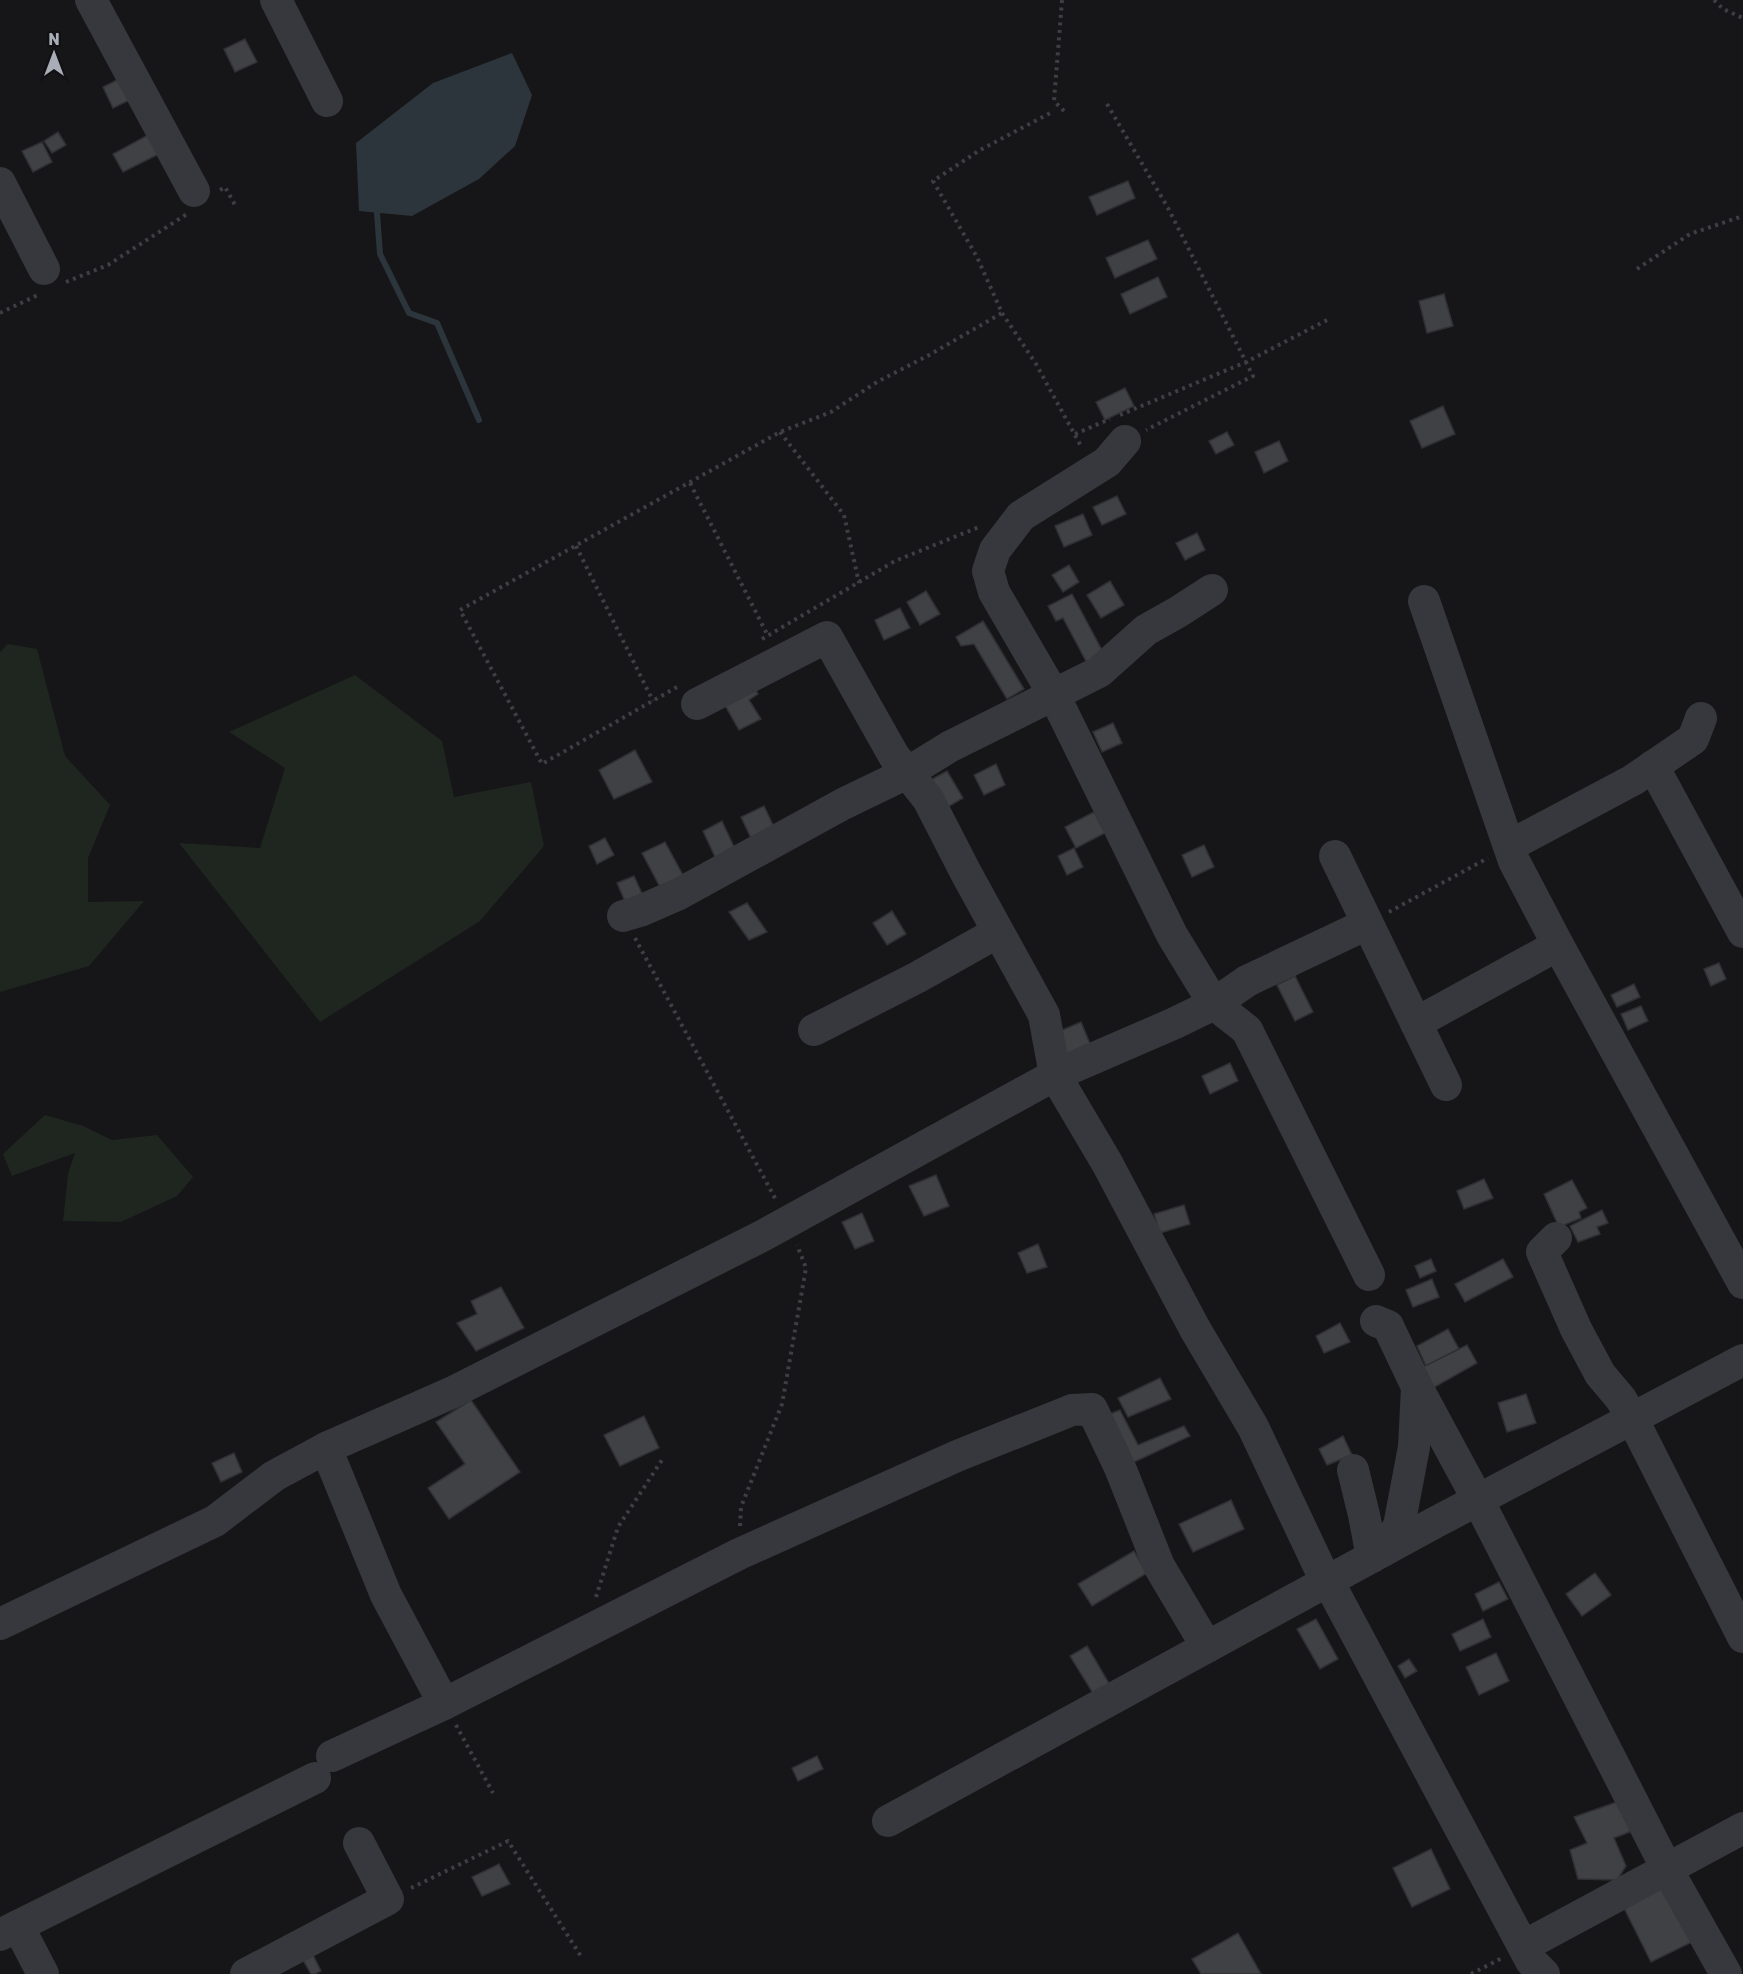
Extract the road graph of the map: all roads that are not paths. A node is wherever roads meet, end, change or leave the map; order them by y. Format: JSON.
{"nodes":[{"id":1,"x":91,"y":0,"type":"edge"},
{"id":2,"x":276,"y":0,"type":"edge"},
{"id":3,"x":327,"y":101,"type":"dead end"},
{"id":4,"x":0,"y":183,"type":"edge"},
{"id":5,"x":201,"y":198,"type":"road end"},
{"id":6,"x":50,"y":281,"type":"road end"},
{"id":7,"x":1125,"y":441,"type":"road end"},
{"id":8,"x":1212,"y":590,"type":"dead end"},
{"id":9,"x":1424,"y":601,"type":"dead end"},
{"id":10,"x":689,"y":694,"type":"road end"},
{"id":11,"x":1054,"y":695,"type":"junction"},
{"id":12,"x":1701,"y":717,"type":"dead end"},
{"id":13,"x":1653,"y":766,"type":"junction"},
{"id":14,"x":907,"y":773,"type":"junction"},
{"id":15,"x":1509,"y":846,"type":"junction"},
{"id":16,"x":1335,"y":856,"type":"dead end"},
{"id":17,"x":623,"y":916,"type":"dead end"},
{"id":18,"x":1367,"y":924,"type":"junction"},
{"id":19,"x":1743,"y":932,"type":"edge"},
{"id":20,"x":998,"y":933,"type":"junction"},
{"id":21,"x":1558,"y":945,"type":"junction"},
{"id":22,"x":1214,"y":1004,"type":"junction"},
{"id":23,"x":1416,"y":1023,"type":"junction"},
{"id":24,"x":814,"y":1030,"type":"dead end"},
{"id":25,"x":1055,"y":1075,"type":"junction"},
{"id":26,"x":1446,"y":1085,"type":"dead end"},
{"id":27,"x":1556,"y":1238,"type":"dead end"},
{"id":28,"x":1369,"y":1275,"type":"dead end"},
{"id":29,"x":1743,"y":1283,"type":"edge"},
{"id":30,"x":1376,"y":1321,"type":"dead end"},
{"id":31,"x":1743,"y":1360,"type":"edge"},
{"id":32,"x":1417,"y":1387,"type":"junction"},
{"id":33,"x":1632,"y":1418,"type":"junction"},
{"id":34,"x":326,"y":1448,"type":"junction"},
{"id":35,"x":1353,"y":1470,"type":"dead end"},
{"id":36,"x":1478,"y":1500,"type":"junction"},
{"id":37,"x":1377,"y":1554,"type":"junction"},
{"id":38,"x":1328,"y":1581,"type":"junction"},
{"id":39,"x":0,"y":1624,"type":"edge"},
{"id":40,"x":1743,"y":1636,"type":"edge"},
{"id":41,"x":1207,"y":1647,"type":"junction"},
{"id":42,"x":444,"y":1704,"type":"junction"},
{"id":43,"x":888,"y":1821,"type":"dead end"},
{"id":44,"x":1743,"y":1828,"type":"edge"},
{"id":45,"x":359,"y":1843,"type":"dead end"},
{"id":46,"x":1666,"y":1869,"type":"junction"},
{"id":47,"x":9,"y":1930,"type":"edge"},
{"id":48,"x":1524,"y":1946,"type":"junction"},
{"id":49,"x":43,"y":1974,"type":"edge"},
{"id":50,"x":246,"y":1974,"type":"edge"},
{"id":51,"x":1544,"y":1974,"type":"edge"},
{"id":52,"x":1726,"y":1974,"type":"edge"}],
"edges":[{"from":1,"to":5,"type":"street"},
{"from":2,"to":3,"type":"street"},
{"from":4,"to":6,"type":"street"},
{"from":7,"to":11,"type":"street"},
{"from":8,"to":11,"type":"street"},
{"from":9,"to":15,"type":"street"},
{"from":10,"to":14,"type":"street"},
{"from":11,"to":14,"type":"street"},
{"from":11,"to":22,"type":"street"},
{"from":12,"to":13,"type":"street"},
{"from":13,"to":15,"type":"street"},
{"from":13,"to":19,"type":"street"},
{"from":14,"to":17,"type":"street"},
{"from":14,"to":20,"type":"street"},
{"from":15,"to":21,"type":"street"},
{"from":16,"to":18,"type":"street"},
{"from":18,"to":22,"type":"street"},
{"from":18,"to":23,"type":"street"},
{"from":20,"to":24,"type":"street"},
{"from":20,"to":25,"type":"street"},
{"from":21,"to":23,"type":"street"},
{"from":21,"to":29,"type":"street"},
{"from":22,"to":25,"type":"street"},
{"from":22,"to":28,"type":"street"},
{"from":23,"to":26,"type":"street"},
{"from":25,"to":34,"type":"street"},
{"from":25,"to":38,"type":"street"},
{"from":27,"to":33,"type":"street"},
{"from":30,"to":32,"type":"street"},
{"from":31,"to":33,"type":"street"},
{"from":32,"to":36,"type":"street"},
{"from":32,"to":37,"type":"street"},
{"from":33,"to":36,"type":"street"},
{"from":33,"to":40,"type":"street"},
{"from":34,"to":39,"type":"street"},
{"from":34,"to":42,"type":"street"},
{"from":35,"to":37,"type":"street"},
{"from":36,"to":37,"type":"street"},
{"from":36,"to":46,"type":"street"},
{"from":37,"to":38,"type":"street"},
{"from":38,"to":41,"type":"street"},
{"from":38,"to":48,"type":"street"},
{"from":41,"to":42,"type":"street"},
{"from":41,"to":43,"type":"street"},
{"from":42,"to":47,"type":"street"},
{"from":44,"to":46,"type":"street"},
{"from":45,"to":50,"type":"street"},
{"from":46,"to":48,"type":"street"},
{"from":46,"to":52,"type":"street"},
{"from":47,"to":49,"type":"street"},
{"from":48,"to":51,"type":"street"}]}
